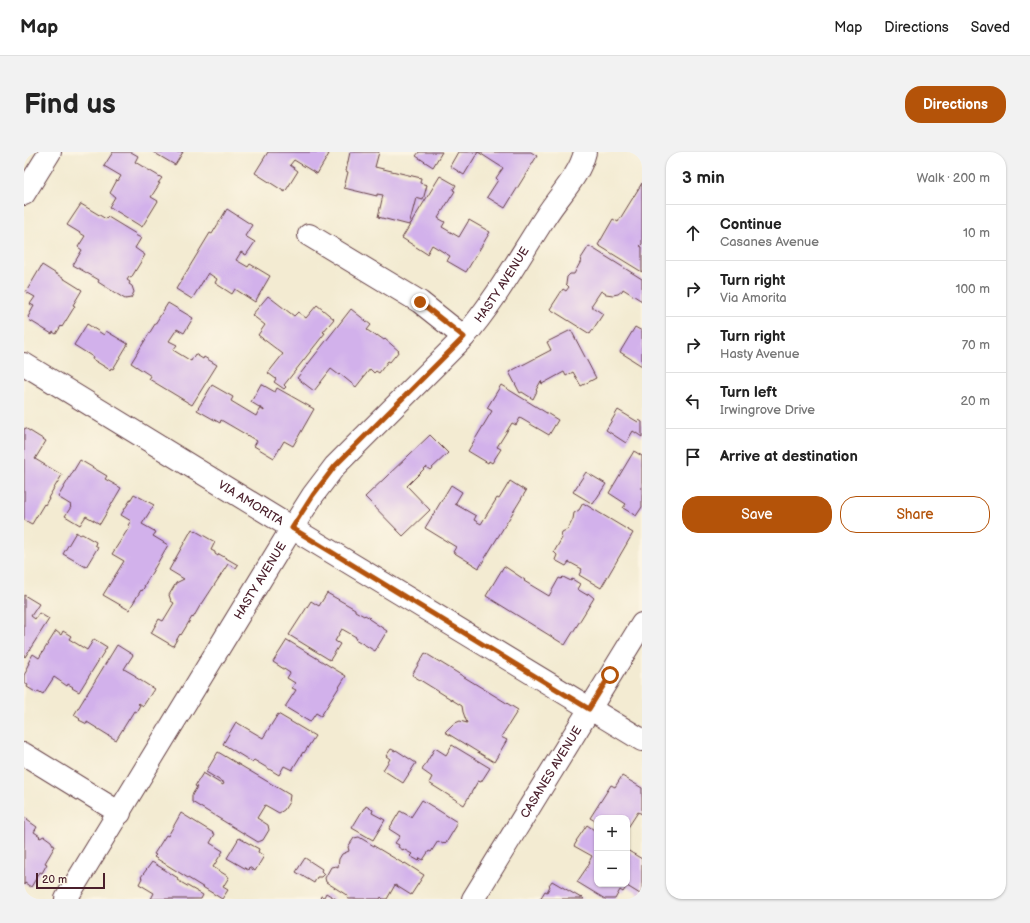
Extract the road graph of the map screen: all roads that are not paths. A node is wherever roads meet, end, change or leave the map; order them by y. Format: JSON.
{"nodes":[{"id":1,"x":50,"y":152,"type":"edge"},
{"id":2,"x":585,"y":152,"type":"edge"},
{"id":3,"x":24,"y":194,"type":"edge"},
{"id":4,"x":309,"y":235,"type":"dead end"},
{"id":5,"x":464,"y":337,"type":"junction"},
{"id":6,"x":24,"y":364,"type":"edge"},
{"id":7,"x":292,"y":528,"type":"junction"},
{"id":8,"x":642,"y":624,"type":"edge"},
{"id":9,"x":589,"y":709,"type":"junction"},
{"id":10,"x":642,"y":740,"type":"edge"},
{"id":11,"x":24,"y":754,"type":"edge"},
{"id":12,"x":120,"y":813,"type":"junction"},
{"id":13,"x":66,"y":899,"type":"edge"},
{"id":14,"x":473,"y":899,"type":"edge"}],
"edges":[{"from":1,"to":3,"type":"street"},
{"from":2,"to":5,"type":"street","name":"HASTY AVENUE"},
{"from":4,"to":5,"type":"street"},
{"from":5,"to":7,"type":"street","name":"HASTY AVENUE"},
{"from":6,"to":7,"type":"street","name":"VIA AMORITA"},
{"from":7,"to":9,"type":"street","name":"VIA AMORITA"},
{"from":7,"to":12,"type":"street","name":"HASTY AVENUE"},
{"from":8,"to":9,"type":"street","name":"CASANES AVENUE"},
{"from":9,"to":10,"type":"street","name":"VIA AMORITA"},
{"from":9,"to":14,"type":"street","name":"CASANES AVENUE"},
{"from":11,"to":12,"type":"street"},
{"from":12,"to":13,"type":"street","name":"HASTY AVENUE"}]}
